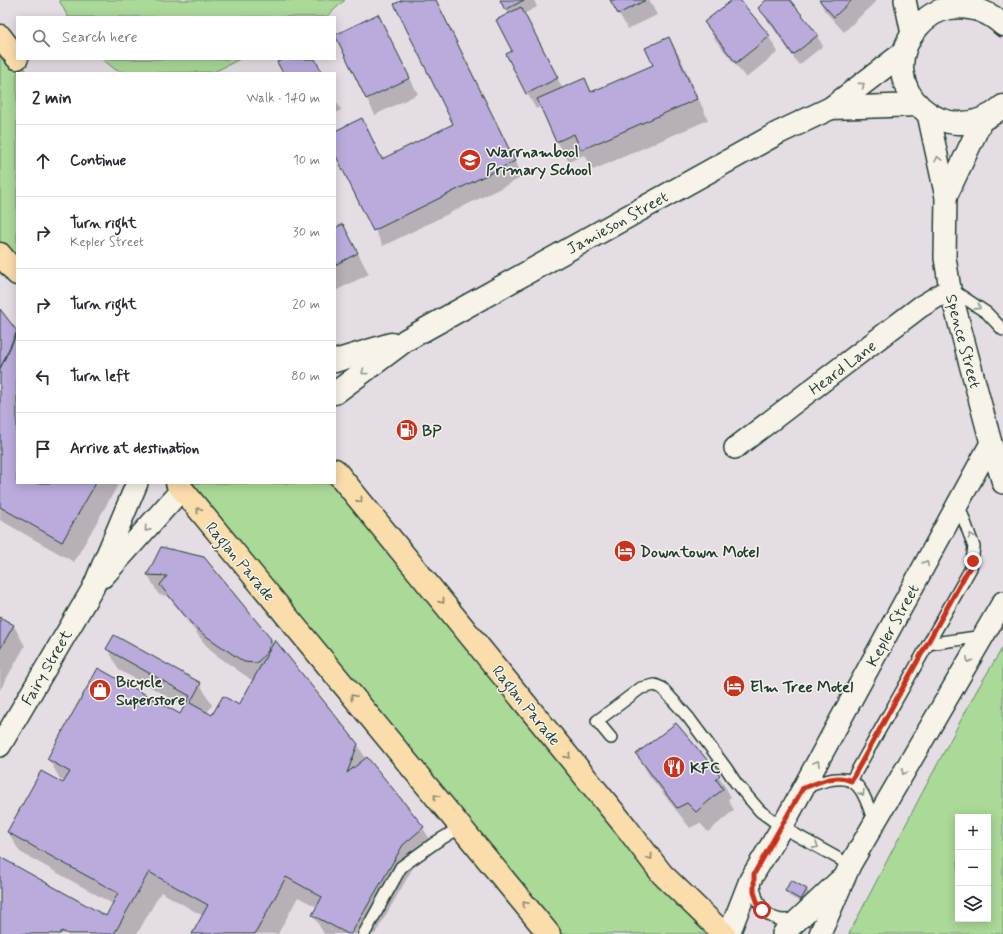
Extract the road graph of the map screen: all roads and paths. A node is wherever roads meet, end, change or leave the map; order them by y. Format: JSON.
{"nodes":[{"id":1,"x":905,"y":0,"type":"edge"},
{"id":2,"x":966,"y":4,"type":"edge"},
{"id":3,"x":1003,"y":25,"type":"edge"},
{"id":4,"x":0,"y":36,"type":"edge"},
{"id":5,"x":908,"y":43,"type":"junction"},
{"id":6,"x":16,"y":58,"type":"edge"},
{"id":7,"x":18,"y":60,"type":"edge"},
{"id":8,"x":27,"y":72,"type":"edge"},
{"id":9,"x":1003,"y":106,"type":"edge"},
{"id":10,"x":831,"y":108,"type":"junction"},
{"id":11,"x":923,"y":110,"type":"junction"},
{"id":12,"x":982,"y":120,"type":"junction"},
{"id":13,"x":946,"y":197,"type":"junction"},
{"id":14,"x":0,"y":254,"type":"edge"},
{"id":15,"x":16,"y":270,"type":"edge"},
{"id":16,"x":950,"y":289,"type":"junction"},
{"id":17,"x":1003,"y":330,"type":"edge"},
{"id":18,"x":406,"y":340,"type":"junction"},
{"id":19,"x":336,"y":361,"type":"edge"},
{"id":20,"x":336,"y":392,"type":"edge"},
{"id":21,"x":990,"y":443,"type":"junction"},
{"id":22,"x":735,"y":448,"type":"dead end"},
{"id":23,"x":336,"y":471,"type":"edge"},
{"id":24,"x":1003,"y":483,"type":"edge"},
{"id":25,"x":136,"y":484,"type":"edge"},
{"id":26,"x":184,"y":485,"type":"edge"},
{"id":27,"x":958,"y":503,"type":"junction"},
{"id":28,"x":93,"y":588,"type":"junction"},
{"id":29,"x":1003,"y":602,"type":"edge"},
{"id":30,"x":983,"y":636,"type":"junction"},
{"id":31,"x":928,"y":644,"type":"junction"},
{"id":32,"x":611,"y":738,"type":"dead end"},
{"id":33,"x":0,"y":746,"type":"edge"},
{"id":34,"x":851,"y":781,"type":"junction"},
{"id":35,"x":803,"y":788,"type":"junction"},
{"id":36,"x":874,"y":824,"type":"junction"},
{"id":37,"x":461,"y":827,"type":"junction"},
{"id":38,"x":782,"y":827,"type":"junction"},
{"id":39,"x":847,"y":871,"type":"junction"},
{"id":40,"x":754,"y":874,"type":"junction"},
{"id":41,"x":801,"y":916,"type":"junction"},
{"id":42,"x":364,"y":934,"type":"edge"},
{"id":43,"x":549,"y":934,"type":"edge"},
{"id":44,"x":724,"y":934,"type":"edge"},
{"id":45,"x":729,"y":934,"type":"edge"},
{"id":46,"x":782,"y":934,"type":"edge"},
{"id":47,"x":820,"y":934,"type":"edge"}],
"edges":[{"from":1,"to":5,"type":"street"},
{"from":2,"to":3,"type":"street"},
{"from":2,"to":5,"type":"street","name":"Jamieson Street"},
{"from":4,"to":6,"type":"highway"},
{"from":10,"to":5,"type":"street","name":"Jamieson Street","one_way":true},
{"from":5,"to":11,"type":"street"},
{"from":7,"to":8,"type":"highway"},
{"from":9,"to":12,"type":"street"},
{"from":10,"to":11,"type":"street","name":"Jamieson Street"},
{"from":10,"to":18,"type":"street","name":"Jamieson Street"},
{"from":11,"to":12,"type":"street"},
{"from":13,"to":11,"type":"street","name":"Spence Street","one_way":true},
{"from":12,"to":13,"type":"street","name":"Spence Street"},
{"from":13,"to":16,"type":"street","name":"Spence Street"},
{"from":14,"to":15,"type":"highway"},
{"from":16,"to":17,"type":"lane","one_way":true},
{"from":16,"to":21,"type":"street","name":"Spence Street"},
{"from":16,"to":22,"type":"street","name":"Heard Lane"},
{"from":18,"to":19,"type":"street","name":"Jamieson Street"},
{"from":18,"to":20,"type":"street","name":"Jamieson Street","one_way":true},
{"from":21,"to":24,"type":"street","name":"Spence Street"},
{"from":21,"to":27,"type":"street","name":"Kepler Street"},
{"from":23,"to":44,"type":"highway","name":"Raglan Parade","one_way":true},
{"from":25,"to":28,"type":"street","name":"Fairy Street"},
{"from":26,"to":28,"type":"street","name":"Fairy Street","one_way":true},
{"from":37,"to":26,"type":"highway","name":"Raglan Parade","one_way":true},
{"from":31,"to":27,"type":"lane","one_way":true},
{"from":35,"to":27,"type":"street","name":"Kepler Street","one_way":true},
{"from":28,"to":33,"type":"street","name":"Fairy Street"},
{"from":29,"to":30,"type":"street"},
{"from":30,"to":31,"type":"lane"},
{"from":30,"to":36,"type":"street","one_way":true},
{"from":31,"to":34,"type":"lane"},
{"from":32,"to":38,"type":"lane"},
{"from":34,"to":35,"type":"lane"},
{"from":34,"to":36,"type":"lane","one_way":true},
{"from":35,"to":38,"type":"street","name":"Kepler Street"},
{"from":36,"to":39,"type":"street"},
{"from":37,"to":42,"type":"lane"},
{"from":43,"to":37,"type":"highway","name":"Raglan Parade","one_way":true},
{"from":38,"to":39,"type":"lane","one_way":true},
{"from":38,"to":40,"type":"street","name":"Kepler Street"},
{"from":39,"to":41,"type":"street"},
{"from":39,"to":47,"type":"street"},
{"from":40,"to":41,"type":"lane"},
{"from":40,"to":45,"type":"street","name":"Kepler Street"},
{"from":41,"to":46,"type":"street"}]}
